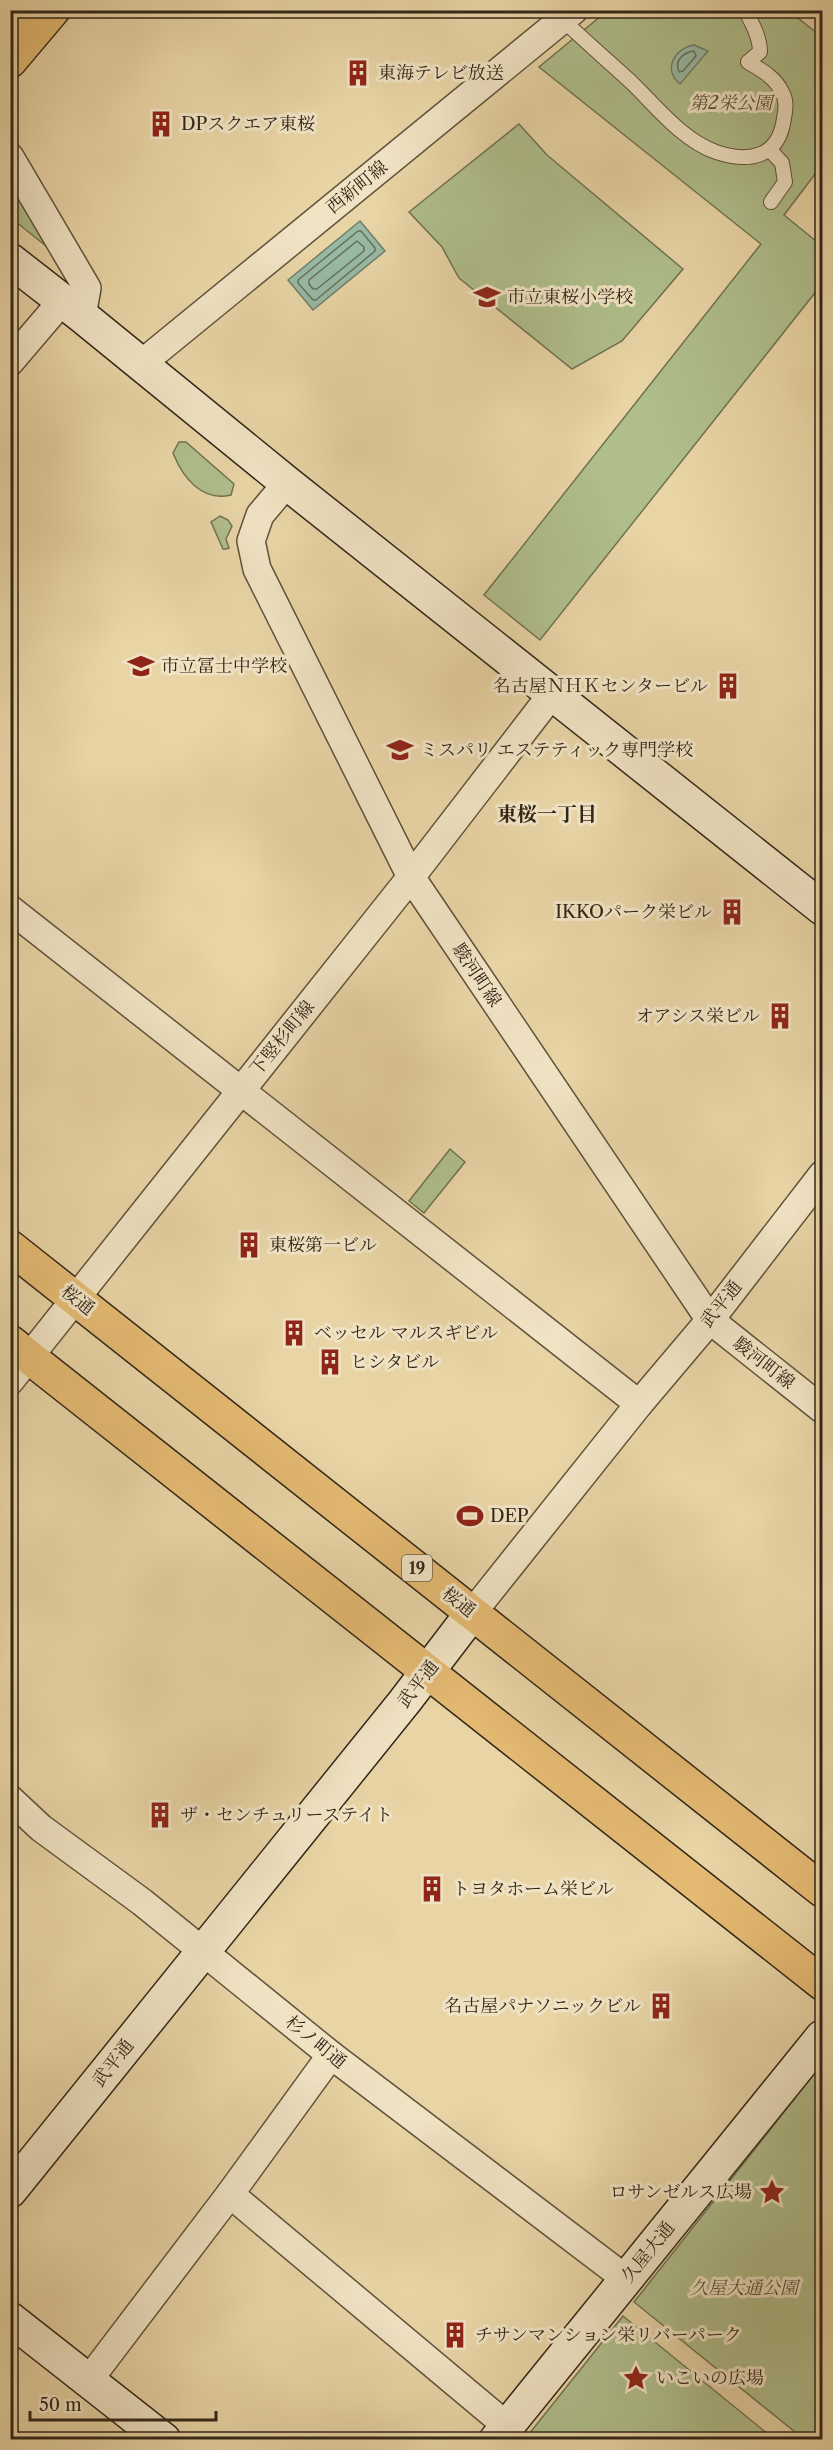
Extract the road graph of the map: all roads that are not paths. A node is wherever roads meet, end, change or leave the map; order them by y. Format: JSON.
{"nodes":[{"id":1,"x":15,"y":10,"type":"edge"},
{"id":2,"x":53,"y":10,"type":"edge"},
{"id":3,"x":745,"y":10,"type":"edge"},
{"id":4,"x":569,"y":15,"type":"edge"},
{"id":5,"x":10,"y":16,"type":"edge"},
{"id":6,"x":10,"y":61,"type":"edge"},
{"id":7,"x":770,"y":150,"type":"junction"},
{"id":8,"x":10,"y":157,"type":"edge"},
{"id":9,"x":771,"y":202,"type":"dead end"},
{"id":10,"x":10,"y":260,"type":"edge"},
{"id":11,"x":72,"y":308,"type":"junction"},
{"id":12,"x":10,"y":362,"type":"edge"},
{"id":13,"x":141,"y":364,"type":"junction"},
{"id":14,"x":287,"y":483,"type":"junction"},
{"id":15,"x":552,"y":694,"type":"junction"},
{"id":16,"x":411,"y":877,"type":"junction"},
{"id":17,"x":822,"y":908,"type":"edge"},
{"id":18,"x":10,"y":909,"type":"edge"},
{"id":19,"x":240,"y":1091,"type":"junction"},
{"id":20,"x":822,"y":1175,"type":"edge"},
{"id":21,"x":10,"y":1248,"type":"edge"},
{"id":22,"x":76,"y":1299,"type":"junction"},
{"id":23,"x":710,"y":1320,"type":"junction"},
{"id":24,"x":17,"y":1360,"type":"edge"},
{"id":25,"x":639,"y":1404,"type":"junction"},
{"id":26,"x":822,"y":1409,"type":"edge"},
{"id":27,"x":473,"y":1612,"type":"junction"},
{"id":28,"x":428,"y":1671,"type":"junction"},
{"id":29,"x":10,"y":1799,"type":"edge"},
{"id":30,"x":822,"y":1890,"type":"edge"},
{"id":31,"x":203,"y":1950,"type":"junction"},
{"id":32,"x":822,"y":1983,"type":"edge"},
{"id":33,"x":822,"y":2037,"type":"edge"},
{"id":34,"x":332,"y":2055,"type":"junction"},
{"id":35,"x":10,"y":2191,"type":"edge"},
{"id":36,"x":230,"y":2194,"type":"junction"},
{"id":37,"x":626,"y":2279,"type":"junction"},
{"id":38,"x":10,"y":2319,"type":"edge"},
{"id":39,"x":88,"y":2381,"type":"junction"},
{"id":40,"x":502,"y":2433,"type":"edge"},
{"id":41,"x":164,"y":2439,"type":"edge"}],
"edges":[{"from":1,"to":5,"type":"main road"},
{"from":2,"to":6,"type":"main road"},
{"from":3,"to":7,"type":"lane"},
{"from":4,"to":7,"type":"lane"},
{"from":4,"to":13,"type":"street","name":"西新町線"},
{"from":7,"to":9,"type":"lane"},
{"from":8,"to":11,"type":"street"},
{"from":10,"to":11,"type":"street"},
{"from":11,"to":12,"type":"street"},
{"from":11,"to":13,"type":"street"},
{"from":13,"to":14,"type":"street"},
{"from":14,"to":15,"type":"street"},
{"from":14,"to":16,"type":"street","name":"駿河町線"},
{"from":15,"to":16,"type":"street","name":"下竪杉町線"},
{"from":15,"to":17,"type":"street"},
{"from":16,"to":19,"type":"street","name":"下竪杉町線"},
{"from":16,"to":23,"type":"street","name":"駿河町線"},
{"from":18,"to":19,"type":"street"},
{"from":19,"to":22,"type":"street","name":"下竪杉町線"},
{"from":19,"to":25,"type":"street"},
{"from":20,"to":23,"type":"street","name":"武平通"},
{"from":21,"to":22,"type":"main road","name":"桜通","number":"19"},
{"from":22,"to":24,"type":"street","name":"下竪杉町線"},
{"from":22,"to":27,"type":"main road","name":"桜通","number":"19"},
{"from":23,"to":25,"type":"street","name":"武平通"},
{"from":23,"to":26,"type":"street","name":"駿河町線"},
{"from":24,"to":28,"type":"main road"},
{"from":25,"to":27,"type":"street","name":"武平通"},
{"from":27,"to":28,"type":"street","name":"武平通"},
{"from":27,"to":30,"type":"main road","name":"桜通","number":"19"},
{"from":28,"to":31,"type":"street","name":"武平通"},
{"from":28,"to":32,"type":"main road"},
{"from":29,"to":31,"type":"street","name":"杉ノ町通"},
{"from":31,"to":34,"type":"street","name":"杉ノ町通"},
{"from":31,"to":35,"type":"street","name":"武平通"},
{"from":33,"to":37,"type":"street","name":"久屋大通"},
{"from":34,"to":36,"type":"street"},
{"from":34,"to":37,"type":"street","name":"杉ノ町通"},
{"from":36,"to":39,"type":"street"},
{"from":36,"to":40,"type":"street"},
{"from":37,"to":40,"type":"street","name":"久屋大通"},
{"from":38,"to":39,"type":"street"},
{"from":39,"to":41,"type":"street"}]}
